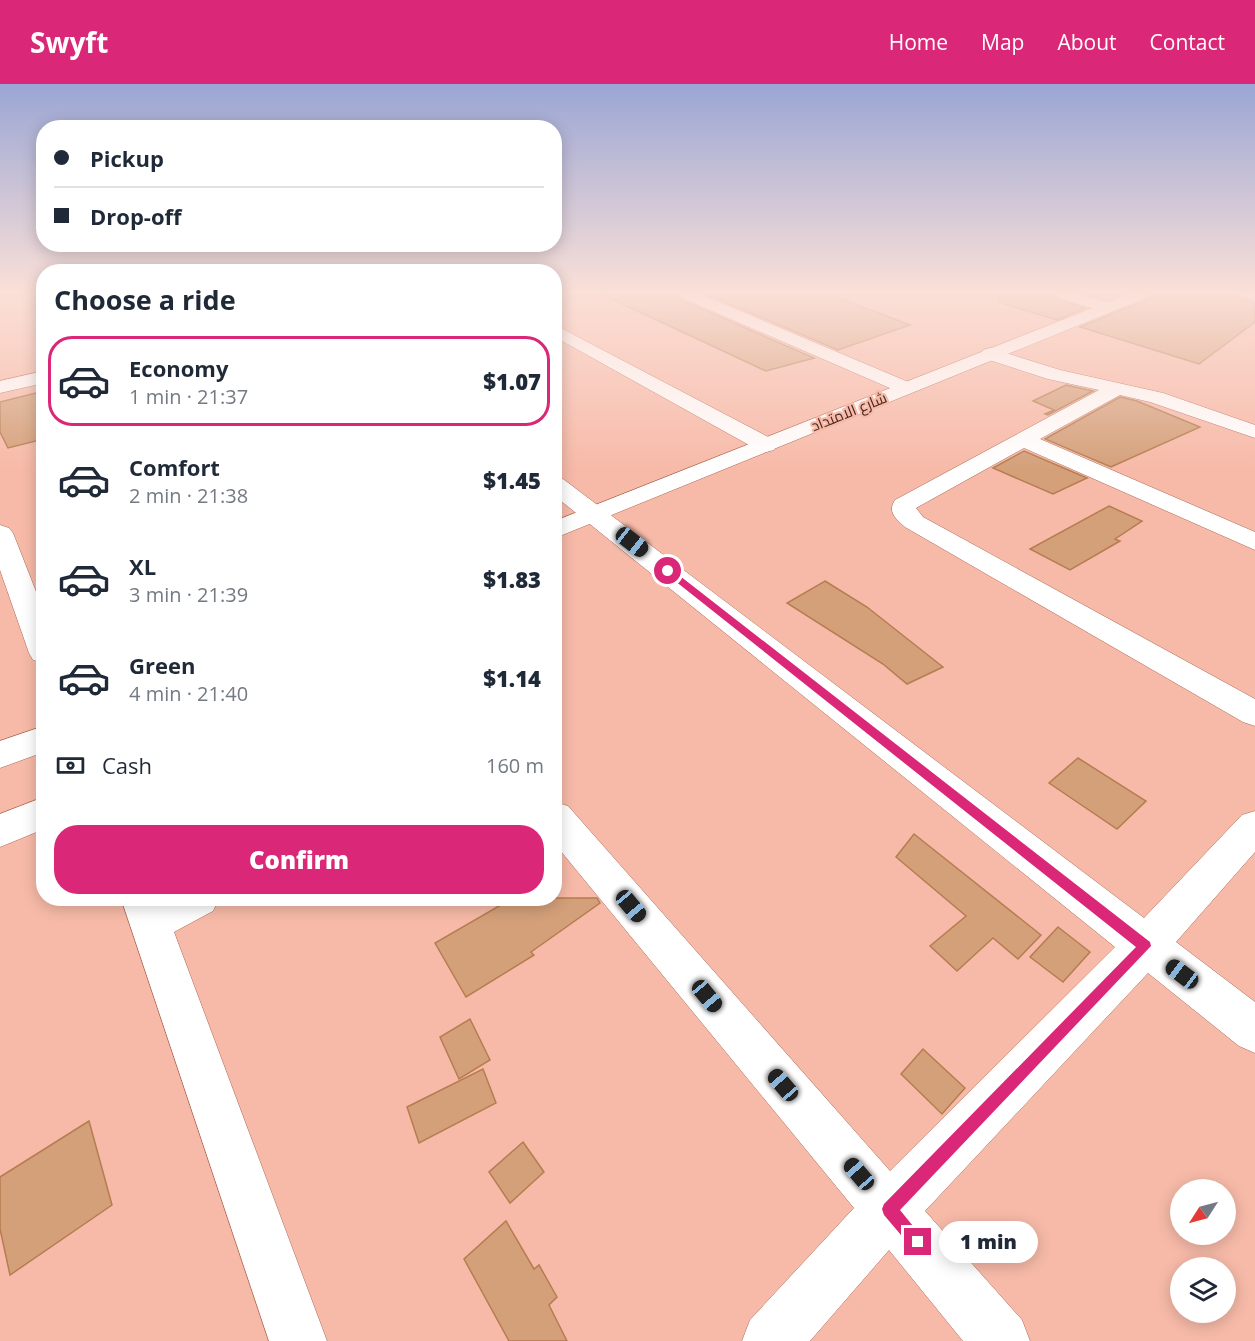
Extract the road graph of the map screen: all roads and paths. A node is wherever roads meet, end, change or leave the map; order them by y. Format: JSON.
{"nodes":[{"id":1,"x":597,"y":353,"type":"edge"},
{"id":2,"x":823,"y":353,"type":"edge"},
{"id":3,"x":993,"y":353,"type":"edge"},
{"id":4,"x":990,"y":354,"type":"junction"},
{"id":5,"x":36,"y":379,"type":"edge"},
{"id":6,"x":0,"y":387,"type":"edge"},
{"id":7,"x":906,"y":388,"type":"junction"},
{"id":8,"x":1118,"y":388,"type":"junction"},
{"id":9,"x":1245,"y":411,"type":"dead end"},
{"id":10,"x":1226,"y":422,"type":"junction"},
{"id":11,"x":1255,"y":432,"type":"edge"},
{"id":12,"x":1022,"y":439,"type":"junction"},
{"id":13,"x":766,"y":445,"type":"junction"},
{"id":14,"x":562,"y":489,"type":"edge"},
{"id":15,"x":595,"y":513,"type":"junction"},
{"id":16,"x":562,"y":527,"type":"edge"},
{"id":17,"x":1,"y":537,"type":"edge"},
{"id":18,"x":1255,"y":542,"type":"edge"},
{"id":19,"x":36,"y":631,"type":"edge"},
{"id":20,"x":1255,"y":714,"type":"edge"},
{"id":21,"x":36,"y":741,"type":"edge"},
{"id":22,"x":0,"y":755,"type":"edge"},
{"id":23,"x":36,"y":815,"type":"edge"},
{"id":24,"x":562,"y":826,"type":"edge"},
{"id":25,"x":1255,"y":826,"type":"edge"},
{"id":26,"x":0,"y":831,"type":"edge"},
{"id":27,"x":166,"y":906,"type":"edge"},
{"id":28,"x":146,"y":911,"type":"edge"},
{"id":29,"x":1145,"y":946,"type":"junction"},
{"id":30,"x":1255,"y":1030,"type":"edge"},
{"id":31,"x":890,"y":1209,"type":"junction"},
{"id":32,"x":298,"y":1341,"type":"edge"},
{"id":33,"x":771,"y":1341,"type":"edge"},
{"id":34,"x":1002,"y":1341,"type":"edge"}],
"edges":[{"from":1,"to":13,"type":"street"},
{"from":2,"to":7,"type":"street"},
{"from":3,"to":4,"type":"street","name":"شارع الامتداد"},
{"from":4,"to":7,"type":"street","name":"شارع الامتداد"},
{"from":4,"to":8,"type":"street"},
{"from":5,"to":6,"type":"street"},
{"from":7,"to":13,"type":"street","name":"شارع الامتداد"},
{"from":8,"to":10,"type":"street"},
{"from":8,"to":12,"type":"street"},
{"from":9,"to":10,"type":"street"},
{"from":10,"to":11,"type":"street"},
{"from":12,"to":18,"type":"street"},
{"from":12,"to":20,"type":"street"},
{"from":13,"to":15,"type":"street","name":"شارع الامتداد"},
{"from":14,"to":15,"type":"street"},
{"from":15,"to":16,"type":"street","name":"شارع الامتداد"},
{"from":15,"to":29,"type":"street"},
{"from":17,"to":19,"type":"street"},
{"from":21,"to":22,"type":"street"},
{"from":23,"to":26,"type":"street"},
{"from":24,"to":31,"type":"street"},
{"from":25,"to":29,"type":"street"},
{"from":27,"to":28,"type":"street"},
{"from":28,"to":32,"type":"street"},
{"from":29,"to":30,"type":"street"},
{"from":29,"to":31,"type":"street"},
{"from":31,"to":33,"type":"street"},
{"from":31,"to":34,"type":"street"}]}
